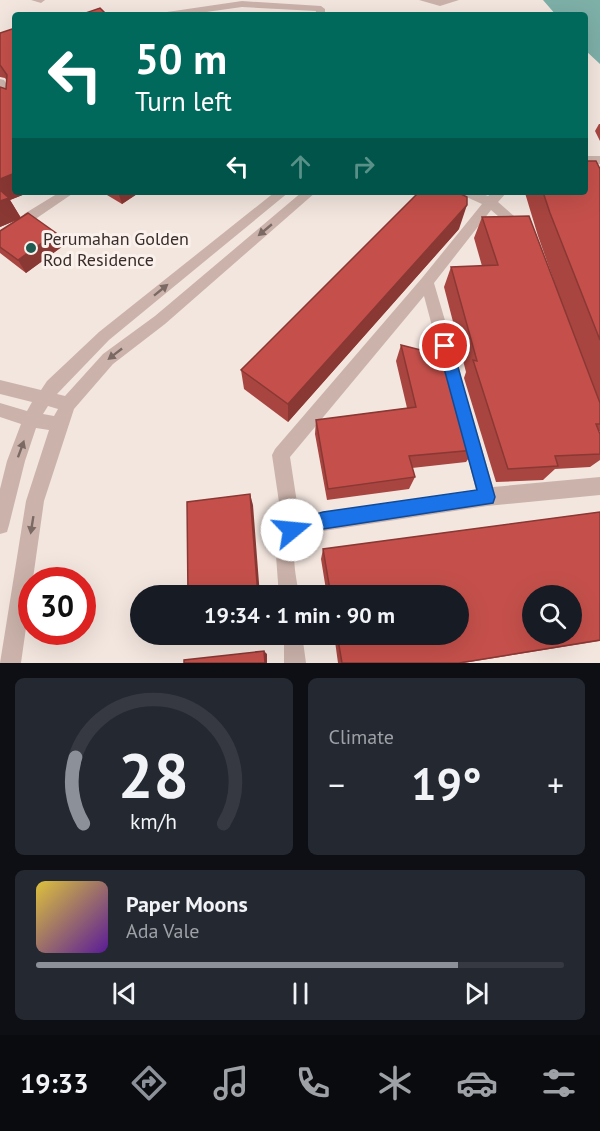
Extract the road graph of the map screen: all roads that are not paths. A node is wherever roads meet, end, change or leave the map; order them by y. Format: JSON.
{"nodes":[{"id":1,"x":35,"y":0,"type":"edge"},
{"id":2,"x":41,"y":0,"type":"edge"},
{"id":3,"x":423,"y":0,"type":"edge"},
{"id":4,"x":435,"y":3,"type":"junction"},
{"id":5,"x":454,"y":3,"type":"edge"},
{"id":6,"x":187,"y":12,"type":"edge"},
{"id":7,"x":320,"y":12,"type":"edge"},
{"id":8,"x":440,"y":12,"type":"edge"},
{"id":9,"x":0,"y":82,"type":"edge"},
{"id":10,"x":12,"y":100,"type":"edge"},
{"id":11,"x":593,"y":160,"type":"edge"},
{"id":12,"x":600,"y":173,"type":"edge"},
{"id":13,"x":64,"y":195,"type":"edge"},
{"id":14,"x":279,"y":195,"type":"edge"},
{"id":15,"x":306,"y":195,"type":"edge"},
{"id":16,"x":496,"y":197,"type":"edge"},
{"id":17,"x":29,"y":217,"type":"edge"},
{"id":18,"x":531,"y":244,"type":"edge"},
{"id":19,"x":427,"y":282,"type":"junction"},
{"id":20,"x":0,"y":387,"type":"edge"},
{"id":21,"x":459,"y":395,"type":"edge"},
{"id":22,"x":44,"y":398,"type":"junction"},
{"id":23,"x":68,"y":404,"type":"junction"},
{"id":24,"x":0,"y":410,"type":"edge"},
{"id":25,"x":465,"y":418,"type":"edge"},
{"id":26,"x":31,"y":420,"type":"junction"},
{"id":27,"x":59,"y":424,"type":"junction"},
{"id":28,"x":600,"y":486,"type":"edge"},
{"id":29,"x":487,"y":497,"type":"junction"},
{"id":30,"x":0,"y":525,"type":"edge"},
{"id":31,"x":292,"y":530,"type":"junction"},
{"id":32,"x":288,"y":585,"type":"edge"},
{"id":33,"x":294,"y":645,"type":"edge"},
{"id":34,"x":10,"y":663,"type":"edge"},
{"id":35,"x":295,"y":663,"type":"edge"}],
"edges":[{"from":1,"to":2,"type":"street"},
{"from":3,"to":4,"type":"street"},
{"from":4,"to":5,"type":"street"},
{"from":4,"to":8,"type":"street"},
{"from":6,"to":7,"type":"street"},
{"from":9,"to":10,"type":"street"},
{"from":11,"to":12,"type":"street"},
{"from":13,"to":17,"type":"street"},
{"from":22,"to":14,"type":"street","one_way":true},
{"from":15,"to":23,"type":"street","one_way":true},
{"from":16,"to":18,"type":"street"},
{"from":16,"to":19,"type":"street"},
{"from":19,"to":21,"type":"street"},
{"from":19,"to":31,"type":"street"},
{"from":20,"to":22,"type":"street"},
{"from":22,"to":23,"type":"street"},
{"from":22,"to":26,"type":"street"},
{"from":23,"to":27,"type":"street"},
{"from":24,"to":26,"type":"street"},
{"from":25,"to":29,"type":"street"},
{"from":26,"to":27,"type":"street"},
{"from":30,"to":26,"type":"street","one_way":true},
{"from":27,"to":34,"type":"street","one_way":true},
{"from":28,"to":29,"type":"street"},
{"from":29,"to":31,"type":"street"},
{"from":31,"to":32,"type":"street"},
{"from":33,"to":35,"type":"street"}]}
